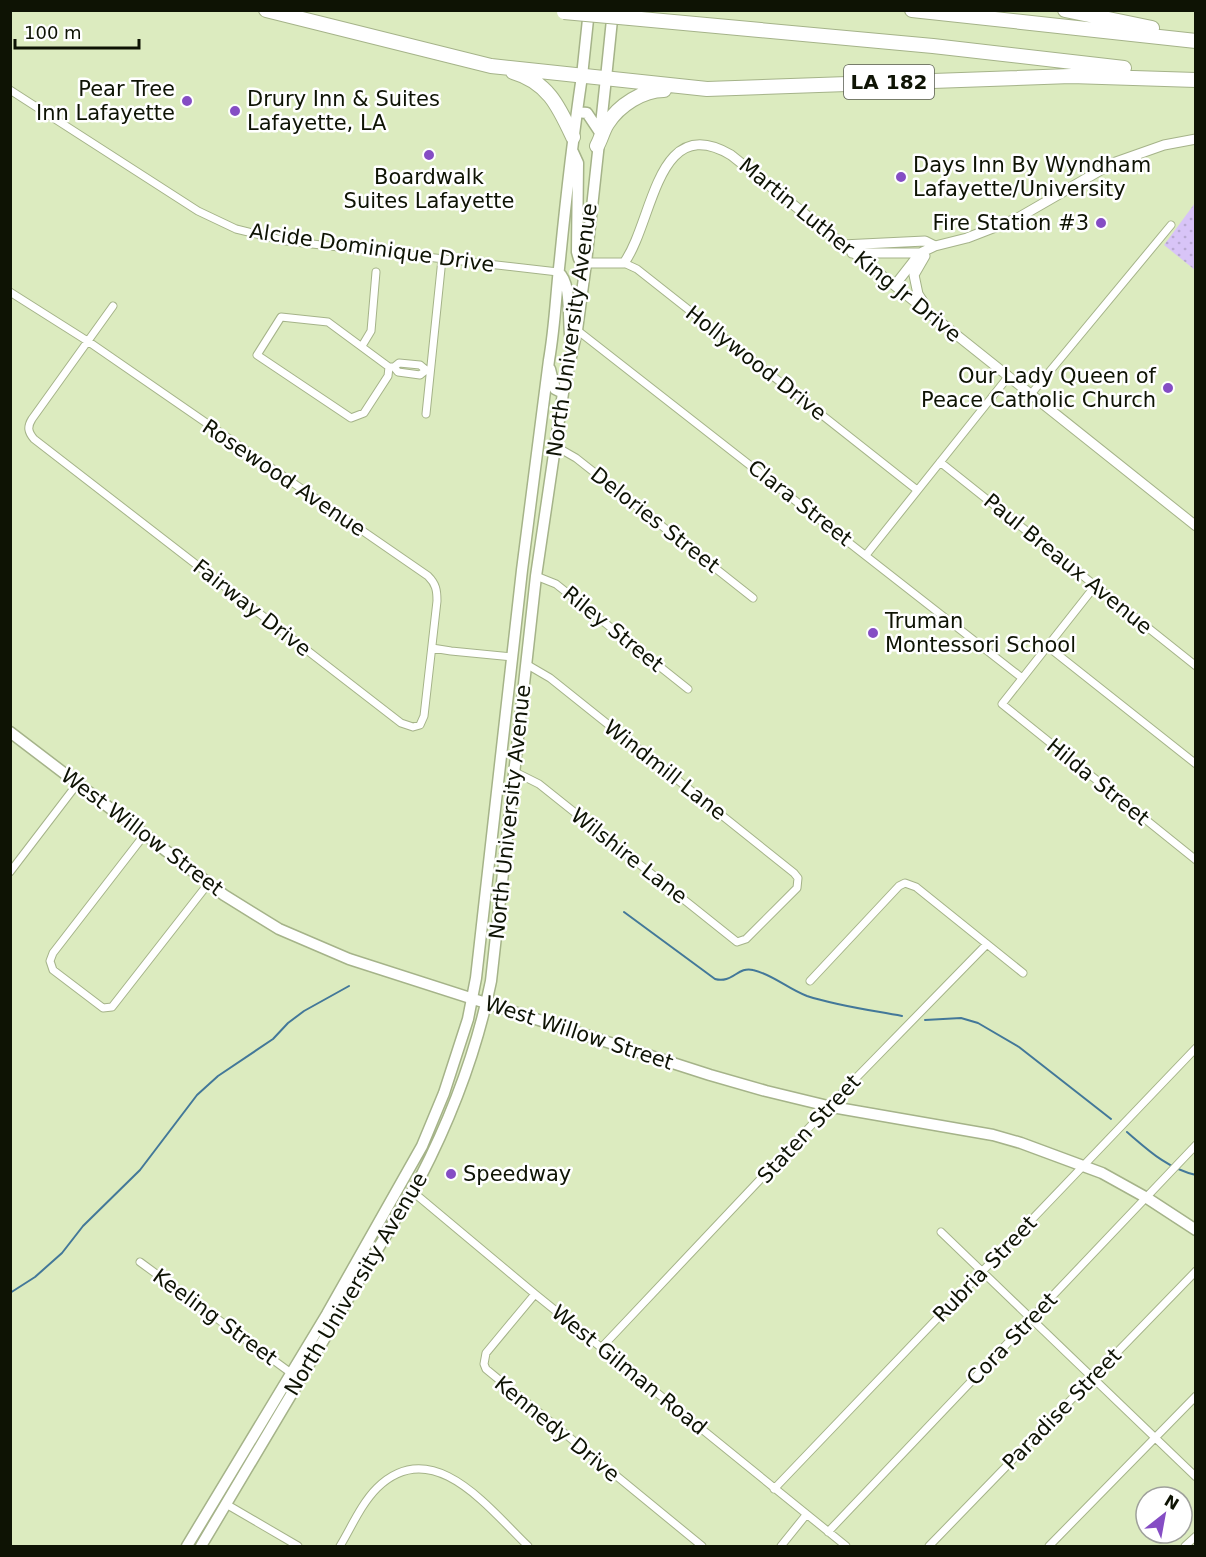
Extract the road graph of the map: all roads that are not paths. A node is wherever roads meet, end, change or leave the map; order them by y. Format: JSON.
{"nodes":[{"id":1,"x":266,"y":10,"type":"edge"},
{"id":2,"x":589,"y":10,"type":"edge"},
{"id":3,"x":613,"y":10,"type":"edge"},
{"id":4,"x":912,"y":10,"type":"edge"},
{"id":5,"x":1065,"y":10,"type":"edge"},
{"id":6,"x":558,"y":11,"type":"edge"},
{"id":7,"x":1196,"y":39,"type":"edge"},
{"id":8,"x":491,"y":66,"type":"junction"},
{"id":9,"x":582,"y":76,"type":"junction"},
{"id":10,"x":606,"y":78,"type":"junction"},
{"id":11,"x":1196,"y":79,"type":"edge"},
{"id":12,"x":707,"y":89,"type":"junction"},
{"id":13,"x":10,"y":90,"type":"edge"},
{"id":14,"x":577,"y":112,"type":"junction"},
{"id":15,"x":599,"y":131,"type":"junction"},
{"id":16,"x":1196,"y":140,"type":"edge"},
{"id":17,"x":572,"y":143,"type":"junction"},
{"id":18,"x":597,"y":146,"type":"junction"},
{"id":19,"x":1171,"y":225,"type":"dead end"},
{"id":20,"x":842,"y":245,"type":"junction"},
{"id":21,"x":935,"y":246,"type":"junction"},
{"id":22,"x":852,"y":253,"type":"junction"},
{"id":23,"x":920,"y":253,"type":"junction"},
{"id":24,"x":442,"y":259,"type":"junction"},
{"id":25,"x":586,"y":263,"type":"junction"},
{"id":26,"x":624,"y":263,"type":"junction"},
{"id":27,"x":376,"y":272,"type":"dead end"},
{"id":28,"x":558,"y":272,"type":"junction"},
{"id":29,"x":895,"y":285,"type":"junction"},
{"id":30,"x":10,"y":292,"type":"edge"},
{"id":31,"x":113,"y":306,"type":"dead end"},
{"id":32,"x":929,"y":313,"type":"junction"},
{"id":33,"x":577,"y":330,"type":"junction"},
{"id":34,"x":89,"y":342,"type":"junction"},
{"id":35,"x":362,"y":346,"type":"junction"},
{"id":36,"x":572,"y":348,"type":"junction"},
{"id":37,"x":549,"y":360,"type":"junction"},
{"id":38,"x":408,"y":364,"type":"junction"},
{"id":39,"x":392,"y":367,"type":"junction"},
{"id":40,"x":428,"y":370,"type":"junction"},
{"id":41,"x":408,"y":373,"type":"junction"},
{"id":42,"x":1008,"y":376,"type":"junction"},
{"id":43,"x":563,"y":393,"type":"junction"},
{"id":44,"x":1030,"y":394,"type":"junction"},
{"id":45,"x":426,"y":414,"type":"dead end"},
{"id":46,"x":539,"y":438,"type":"junction"},
{"id":47,"x":555,"y":446,"type":"junction"},
{"id":48,"x":940,"y":462,"type":"junction"},
{"id":49,"x":917,"y":490,"type":"junction"},
{"id":50,"x":1196,"y":526,"type":"edge"},
{"id":51,"x":866,"y":555,"type":"junction"},
{"id":52,"x":536,"y":576,"type":"junction"},
{"id":53,"x":1095,"y":586,"type":"junction"},
{"id":54,"x":753,"y":598,"type":"dead end"},
{"id":55,"x":1047,"y":646,"type":"junction"},
{"id":56,"x":432,"y":648,"type":"junction"},
{"id":57,"x":513,"y":657,"type":"junction"},
{"id":58,"x":526,"y":664,"type":"junction"},
{"id":59,"x":1196,"y":666,"type":"edge"},
{"id":60,"x":1022,"y":678,"type":"junction"},
{"id":61,"x":688,"y":689,"type":"dead end"},
{"id":62,"x":12,"y":735,"type":"edge"},
{"id":63,"x":1196,"y":764,"type":"edge"},
{"id":64,"x":501,"y":766,"type":"junction"},
{"id":65,"x":515,"y":772,"type":"junction"},
{"id":66,"x":78,"y":783,"type":"junction"},
{"id":67,"x":145,"y":834,"type":"junction"},
{"id":68,"x":1196,"y":860,"type":"edge"},
{"id":69,"x":10,"y":872,"type":"edge"},
{"id":70,"x":208,"y":884,"type":"junction"},
{"id":71,"x":741,"y":942,"type":"joint"},
{"id":72,"x":987,"y":944,"type":"junction"},
{"id":73,"x":1023,"y":973,"type":"dead end"},
{"id":74,"x":810,"y":981,"type":"dead end"},
{"id":75,"x":472,"y":999,"type":"junction"},
{"id":76,"x":486,"y":1003,"type":"junction"},
{"id":77,"x":1196,"y":1048,"type":"edge"},
{"id":78,"x":832,"y":1107,"type":"junction"},
{"id":79,"x":1196,"y":1145,"type":"edge"},
{"id":80,"x":1084,"y":1166,"type":"junction"},
{"id":81,"x":413,"y":1192,"type":"junction"},
{"id":82,"x":1147,"y":1198,"type":"junction"},
{"id":83,"x":1196,"y":1230,"type":"edge"},
{"id":84,"x":941,"y":1232,"type":"dead end"},
{"id":85,"x":140,"y":1262,"type":"dead end"},
{"id":86,"x":1196,"y":1271,"type":"edge"},
{"id":87,"x":982,"y":1272,"type":"junction"},
{"id":88,"x":535,"y":1294,"type":"junction"},
{"id":89,"x":1031,"y":1318,"type":"junction"},
{"id":90,"x":602,"y":1348,"type":"junction"},
{"id":91,"x":291,"y":1373,"type":"junction"},
{"id":92,"x":1093,"y":1377,"type":"junction"},
{"id":93,"x":1196,"y":1396,"type":"edge"},
{"id":94,"x":1154,"y":1439,"type":"junction"},
{"id":95,"x":1196,"y":1477,"type":"edge"},
{"id":96,"x":774,"y":1489,"type":"junction"},
{"id":97,"x":226,"y":1504,"type":"junction"},
{"id":98,"x":806,"y":1515,"type":"junction"},
{"id":99,"x":828,"y":1532,"type":"junction"},
{"id":100,"x":1196,"y":1536,"type":"edge"},
{"id":101,"x":187,"y":1546,"type":"edge"},
{"id":102,"x":201,"y":1546,"type":"edge"},
{"id":103,"x":298,"y":1546,"type":"edge"},
{"id":104,"x":340,"y":1546,"type":"edge"},
{"id":105,"x":528,"y":1546,"type":"edge"},
{"id":106,"x":702,"y":1546,"type":"edge"},
{"id":107,"x":781,"y":1546,"type":"edge"},
{"id":108,"x":846,"y":1546,"type":"edge"},
{"id":109,"x":929,"y":1546,"type":"edge"},
{"id":110,"x":1049,"y":1546,"type":"edge"},
{"id":111,"x":1185,"y":1546,"type":"edge"}],
"edges":[{"from":1,"to":8,"type":"highway"},
{"from":2,"to":9,"type":"main road","name":"North University Avenue"},
{"from":3,"to":10,"type":"main road","name":"North University Avenue"},
{"from":4,"to":7,"type":"highway"},
{"from":5,"to":7,"type":"highway"},
{"from":6,"to":11,"type":"highway","bridge":true},
{"from":8,"to":9,"type":"highway"},
{"from":8,"to":17,"type":"highway"},
{"from":9,"to":10,"type":"highway","number":"LA 182"},
{"from":9,"to":14,"type":"main road","name":"North University Avenue"},
{"from":10,"to":12,"type":"highway","number":"LA 182"},
{"from":10,"to":15,"type":"main road","name":"North University Avenue"},
{"from":11,"to":12,"type":"highway","number":"LA 182"},
{"from":12,"to":18,"type":"highway"},
{"from":13,"to":24,"type":"street","name":"Alcide Dominique Drive"},
{"from":14,"to":15,"type":"main road"},
{"from":14,"to":17,"type":"main road","name":"North University Avenue"},
{"from":15,"to":18,"type":"main road","name":"North University Avenue"},
{"from":16,"to":21,"type":"street"},
{"from":17,"to":25,"type":"main road"},
{"from":17,"to":28,"type":"main road","name":"North University Avenue"},
{"from":18,"to":25,"type":"main road","name":"North University Avenue"},
{"from":19,"to":44,"type":"street"},
{"from":20,"to":21,"type":"street"},
{"from":20,"to":22,"type":"street","name":"Martin Luther King Jr Drive"},
{"from":20,"to":26,"type":"street","name":"Martin Luther King Jr Drive"},
{"from":21,"to":23,"type":"street"},
{"from":21,"to":32,"type":"street"},
{"from":22,"to":23,"type":"street"},
{"from":22,"to":29,"type":"street","name":"Martin Luther King Jr Drive"},
{"from":23,"to":29,"type":"street"},
{"from":24,"to":28,"type":"street","name":"Alcide Dominique Drive"},
{"from":24,"to":40,"type":"street"},
{"from":25,"to":26,"type":"street"},
{"from":25,"to":33,"type":"main road","name":"North University Avenue"},
{"from":26,"to":49,"type":"street","name":"Hollywood Drive"},
{"from":27,"to":35,"type":"street"},
{"from":28,"to":36,"type":"main road"},
{"from":28,"to":37,"type":"main road","name":"North University Avenue"},
{"from":29,"to":32,"type":"street","name":"Martin Luther King Jr Drive"},
{"from":30,"to":34,"type":"street","name":"Rosewood Avenue"},
{"from":31,"to":34,"type":"street"},
{"from":32,"to":42,"type":"street","name":"Martin Luther King Jr Drive"},
{"from":33,"to":36,"type":"main road","name":"North University Avenue"},
{"from":33,"to":51,"type":"street","name":"Clara Street"},
{"from":34,"to":56,"type":"street","name":"Rosewood Avenue"},
{"from":34,"to":56,"type":"street","name":"Fairway Drive"},
{"from":35,"to":39,"type":"street"},
{"from":35,"to":39,"type":"street"},
{"from":36,"to":43,"type":"main road","name":"North University Avenue"},
{"from":37,"to":43,"type":"main road"},
{"from":37,"to":46,"type":"main road","name":"North University Avenue"},
{"from":38,"to":39,"type":"street"},
{"from":38,"to":40,"type":"street"},
{"from":38,"to":41,"type":"street"},
{"from":39,"to":41,"type":"street"},
{"from":40,"to":41,"type":"street"},
{"from":40,"to":45,"type":"street"},
{"from":42,"to":44,"type":"street","name":"Martin Luther King Jr Drive"},
{"from":42,"to":48,"type":"street"},
{"from":43,"to":47,"type":"main road","name":"North University Avenue"},
{"from":44,"to":50,"type":"street","name":"Martin Luther King Jr Drive"},
{"from":46,"to":47,"type":"main road"},
{"from":46,"to":57,"type":"main road","name":"North University Avenue"},
{"from":47,"to":52,"type":"main road","name":"North University Avenue"},
{"from":47,"to":54,"type":"street","name":"Delories Street"},
{"from":48,"to":49,"type":"street"},
{"from":48,"to":53,"type":"street","name":"Paul Breaux Avenue"},
{"from":49,"to":51,"type":"street"},
{"from":51,"to":60,"type":"street","name":"Clara Street"},
{"from":52,"to":58,"type":"main road","name":"North University Avenue"},
{"from":52,"to":61,"type":"street","name":"Riley Street"},
{"from":53,"to":55,"type":"street"},
{"from":53,"to":59,"type":"street","name":"Paul Breaux Avenue"},
{"from":55,"to":60,"type":"street"},
{"from":55,"to":63,"type":"street"},
{"from":56,"to":57,"type":"street"},
{"from":57,"to":64,"type":"main road","name":"North University Avenue"},
{"from":58,"to":65,"type":"main road","name":"North University Avenue"},
{"from":58,"to":71,"type":"street","name":"Windmill Lane"},
{"from":60,"to":68,"type":"street","name":"Hilda Street"},
{"from":62,"to":66,"type":"main road","name":"West Willow Street"},
{"from":64,"to":65,"type":"main road"},
{"from":64,"to":75,"type":"main road","name":"North University Avenue"},
{"from":65,"to":71,"type":"street","name":"Wilshire Lane"},
{"from":65,"to":76,"type":"main road","name":"North University Avenue"},
{"from":66,"to":67,"type":"main road","name":"West Willow Street"},
{"from":66,"to":69,"type":"street"},
{"from":67,"to":70,"type":"main road","name":"West Willow Street"},
{"from":67,"to":70,"type":"street"},
{"from":70,"to":75,"type":"main road","name":"West Willow Street"},
{"from":72,"to":73,"type":"street"},
{"from":72,"to":74,"type":"street"},
{"from":72,"to":78,"type":"street","name":"Staten Street"},
{"from":75,"to":76,"type":"main road","name":"West Willow Street"},
{"from":75,"to":91,"type":"main road","name":"North University Avenue"},
{"from":76,"to":78,"type":"main road","name":"West Willow Street"},
{"from":76,"to":81,"type":"main road","name":"North University Avenue"},
{"from":77,"to":80,"type":"street","name":"Rubria Street"},
{"from":78,"to":80,"type":"main road","name":"West Willow Street"},
{"from":78,"to":90,"type":"street","name":"Staten Street"},
{"from":79,"to":82,"type":"street","name":"Cora Street"},
{"from":80,"to":82,"type":"main road","name":"West Willow Street"},
{"from":80,"to":87,"type":"street","name":"Rubria Street"},
{"from":81,"to":88,"type":"street","name":"West Gilman Road"},
{"from":81,"to":97,"type":"main road","name":"North University Avenue"},
{"from":82,"to":83,"type":"main road","name":"West Willow Street"},
{"from":82,"to":89,"type":"street","name":"Cora Street"},
{"from":84,"to":87,"type":"street"},
{"from":85,"to":91,"type":"street","name":"Keeling Street"},
{"from":86,"to":92,"type":"street","name":"Paradise Street"},
{"from":87,"to":89,"type":"street"},
{"from":87,"to":96,"type":"street","name":"Rubria Street"},
{"from":88,"to":90,"type":"street","name":"West Gilman Road"},
{"from":88,"to":106,"type":"street","name":"Kennedy Drive"},
{"from":89,"to":92,"type":"street"},
{"from":89,"to":99,"type":"street","name":"Cora Street"},
{"from":90,"to":96,"type":"street","name":"West Gilman Road"},
{"from":91,"to":101,"type":"main road","name":"North University Avenue"},
{"from":92,"to":94,"type":"street"},
{"from":92,"to":109,"type":"street","name":"Paradise Street"},
{"from":93,"to":94,"type":"street"},
{"from":94,"to":95,"type":"street"},
{"from":94,"to":110,"type":"street"},
{"from":96,"to":98,"type":"street","name":"West Gilman Road"},
{"from":97,"to":102,"type":"main road","name":"North University Avenue"},
{"from":97,"to":103,"type":"street"},
{"from":98,"to":99,"type":"street","name":"West Gilman Road"},
{"from":98,"to":107,"type":"street"},
{"from":99,"to":108,"type":"street","name":"West Gilman Road"},
{"from":100,"to":111,"type":"street"},
{"from":104,"to":105,"type":"street"}]}
